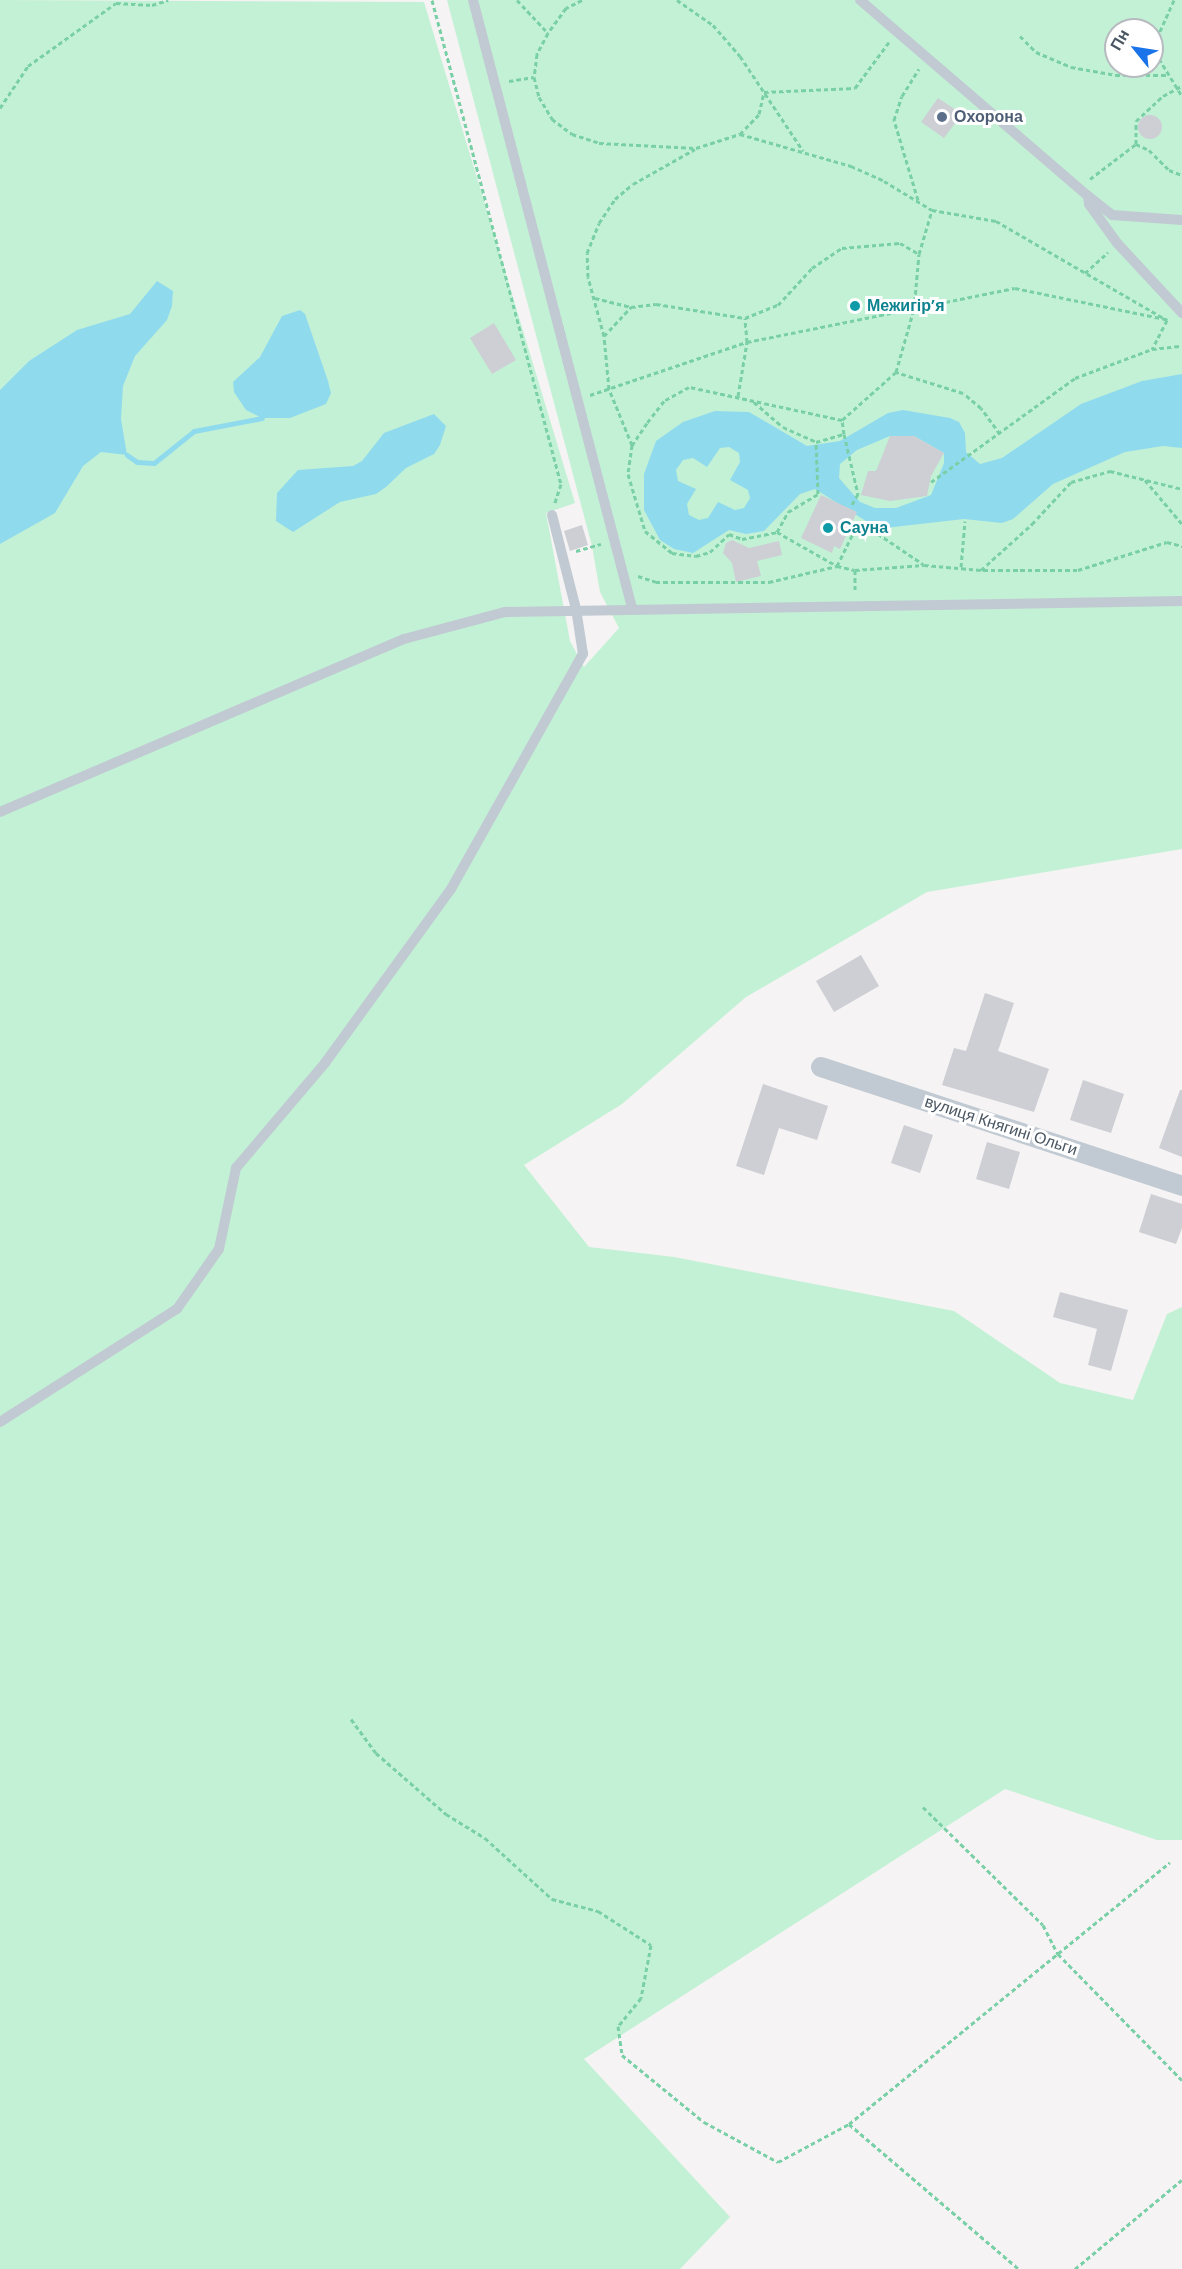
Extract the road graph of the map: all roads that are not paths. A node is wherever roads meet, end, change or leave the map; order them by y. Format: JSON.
{"nodes":[{"id":1,"x":473,"y":0,"type":"edge"},
{"id":2,"x":860,"y":0,"type":"edge"},
{"id":3,"x":1084,"y":193,"type":"junction"},
{"id":4,"x":1182,"y":220,"type":"edge"},
{"id":5,"x":1182,"y":313,"type":"edge"},
{"id":6,"x":552,"y":515,"type":"road end"},
{"id":7,"x":1182,"y":601,"type":"edge"},
{"id":8,"x":632,"y":608,"type":"junction"},
{"id":9,"x":576,"y":609,"type":"junction"},
{"id":10,"x":0,"y":812,"type":"edge"},
{"id":11,"x":821,"y":1067,"type":"dead end"},
{"id":12,"x":1182,"y":1186,"type":"edge"},
{"id":13,"x":0,"y":1422,"type":"edge"}],
"edges":[{"from":1,"to":8,"type":"lane"},
{"from":2,"to":3,"type":"lane"},
{"from":3,"to":4,"type":"lane"},
{"from":3,"to":5,"type":"lane"},
{"from":6,"to":9,"type":"lane"},
{"from":7,"to":8,"type":"lane"},
{"from":8,"to":9,"type":"lane"},
{"from":9,"to":10,"type":"lane"},
{"from":9,"to":13,"type":"lane"},
{"from":11,"to":12,"type":"street","name":"вулиця Княгині Ольги"}]}
